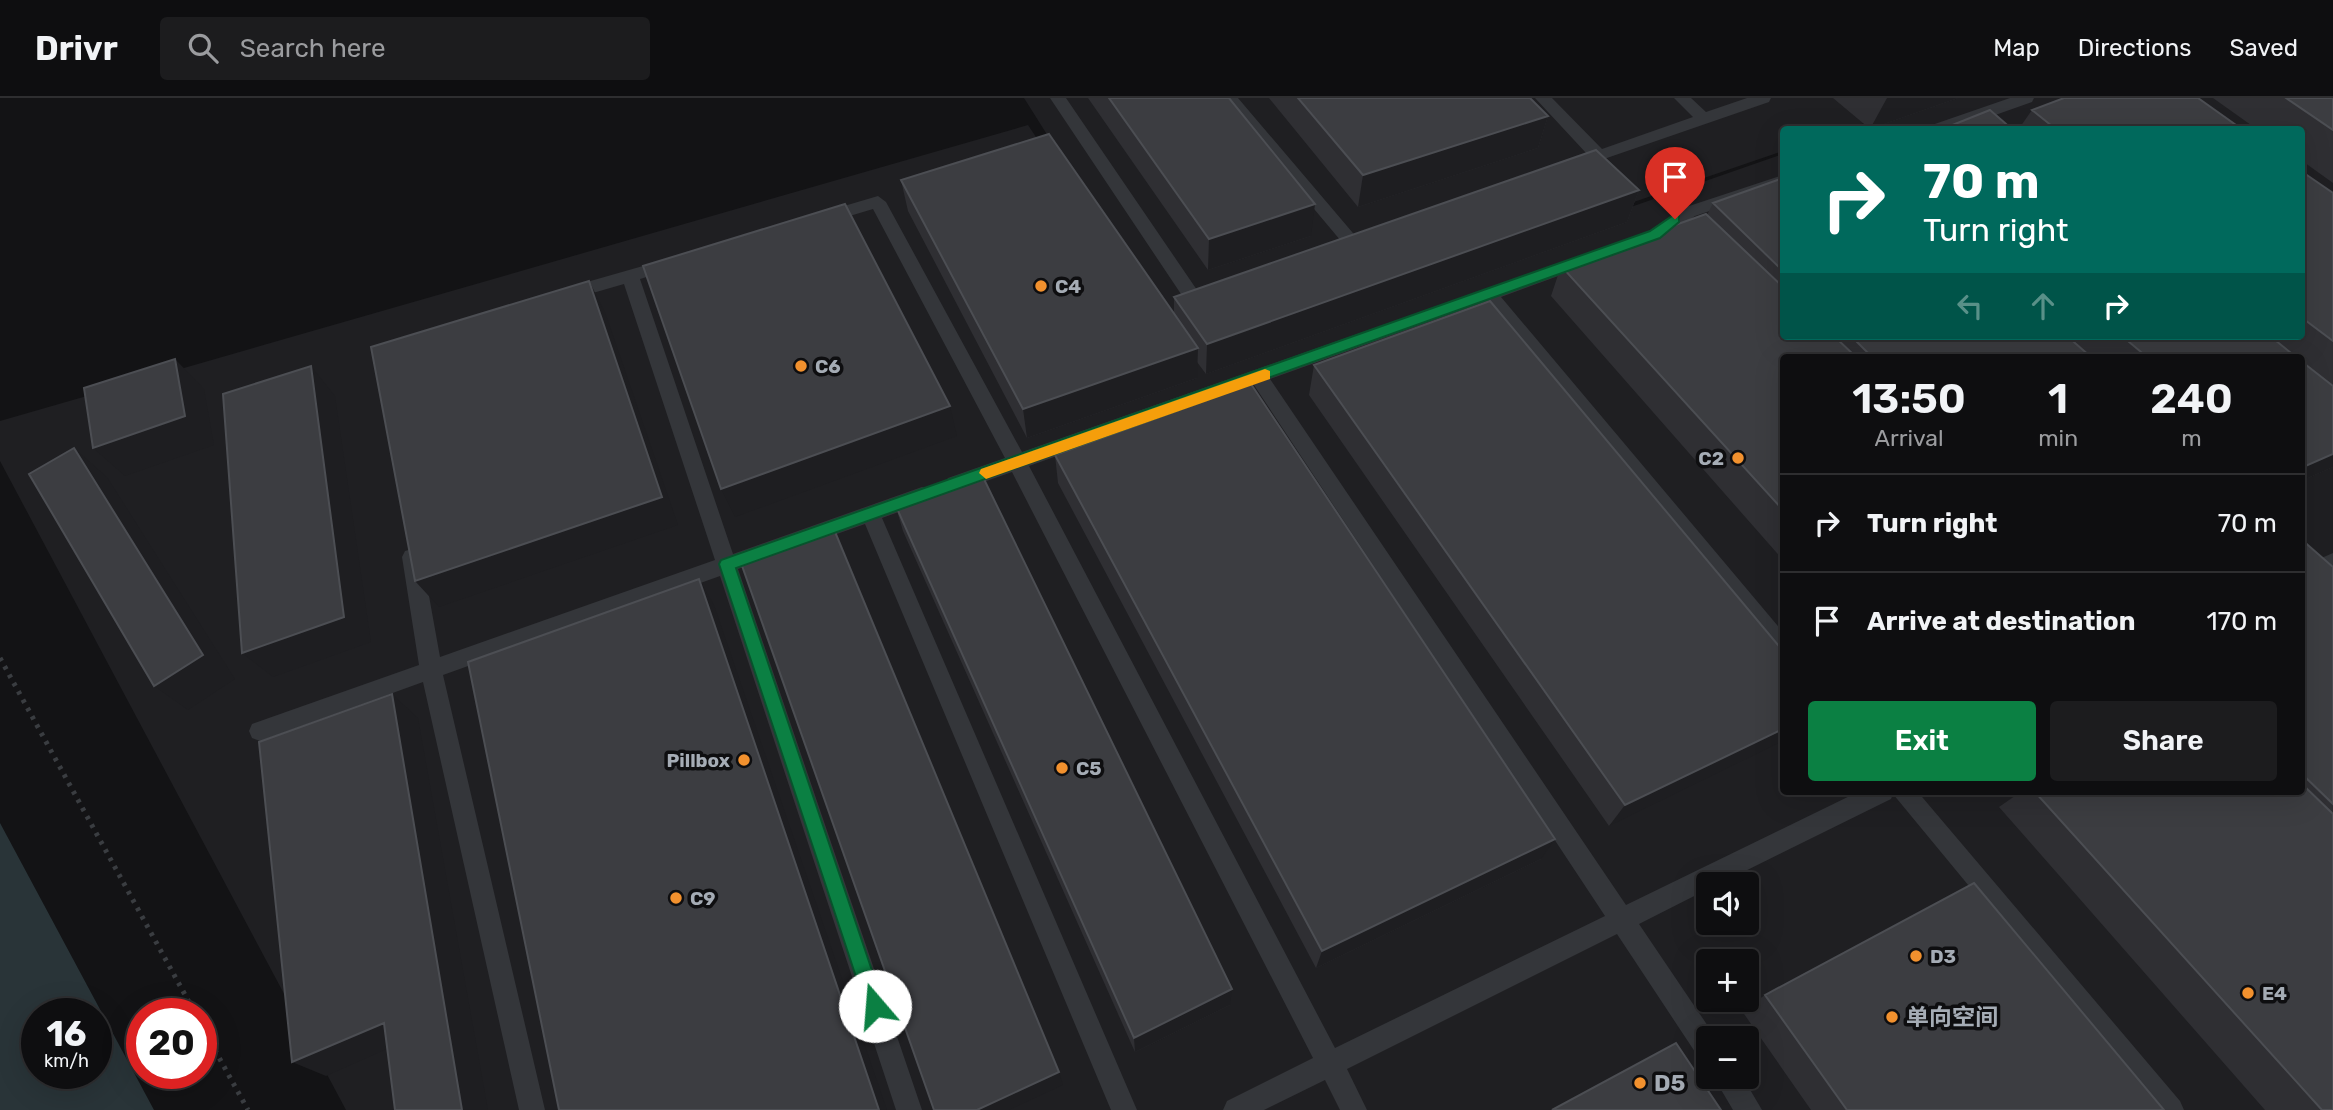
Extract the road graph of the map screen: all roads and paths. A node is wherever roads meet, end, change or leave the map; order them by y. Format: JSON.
{"nodes":[{"id":1,"x":1058,"y":98,"type":"edge"},
{"id":2,"x":1229,"y":98,"type":"edge"},
{"id":3,"x":1543,"y":98,"type":"edge"},
{"id":4,"x":1682,"y":98,"type":"edge"},
{"id":5,"x":1763,"y":98,"type":"edge"},
{"id":6,"x":2026,"y":98,"type":"edge"},
{"id":7,"x":1704,"y":119,"type":"junction"},
{"id":8,"x":1962,"y":126,"type":"edge"},
{"id":9,"x":1599,"y":156,"type":"junction"},
{"id":10,"x":1560,"y":169,"type":"edge"},
{"id":11,"x":1780,"y":181,"type":"edge"},
{"id":12,"x":800,"y":225,"type":"edge"},
{"id":13,"x":1353,"y":243,"type":"edge"},
{"id":14,"x":695,"y":257,"type":"edge"},
{"id":15,"x":630,"y":276,"type":"junction"},
{"id":16,"x":1230,"y":285,"type":"edge"},
{"id":17,"x":1489,"y":295,"type":"junction"},
{"id":18,"x":551,"y":299,"type":"edge"},
{"id":19,"x":1259,"y":377,"type":"junction"},
{"id":20,"x":1017,"y":462,"type":"junction"},
{"id":21,"x":870,"y":513,"type":"junction"},
{"id":22,"x":409,"y":536,"type":"edge"},
{"id":23,"x":2333,"y":562,"type":"edge"},
{"id":24,"x":727,"y":564,"type":"junction"},
{"id":25,"x":2305,"y":572,"type":"edge"},
{"id":26,"x":2305,"y":574,"type":"edge"},
{"id":27,"x":2325,"y":589,"type":"edge"},
{"id":28,"x":1780,"y":643,"type":"edge"},
{"id":29,"x":0,"y":658,"type":"edge"},
{"id":30,"x":430,"y":670,"type":"junction"},
{"id":31,"x":260,"y":731,"type":"dead end"},
{"id":32,"x":1874,"y":795,"type":"edge"},
{"id":33,"x":1906,"y":795,"type":"edge"},
{"id":34,"x":1621,"y":920,"type":"junction"},
{"id":35,"x":187,"y":998,"type":"edge"},
{"id":36,"x":1696,"y":1031,"type":"edge"},
{"id":37,"x":217,"y":1054,"type":"edge"},
{"id":38,"x":1330,"y":1064,"type":"junction"},
{"id":39,"x":1735,"y":1089,"type":"edge"},
{"id":40,"x":248,"y":1110,"type":"edge"},
{"id":41,"x":532,"y":1110,"type":"edge"},
{"id":42,"x":909,"y":1110,"type":"edge"},
{"id":43,"x":1124,"y":1110,"type":"edge"},
{"id":44,"x":1237,"y":1110,"type":"edge"},
{"id":45,"x":1354,"y":1110,"type":"edge"},
{"id":46,"x":1749,"y":1110,"type":"edge"},
{"id":47,"x":2171,"y":1110,"type":"edge"}],
"edges":[{"from":1,"to":16,"type":"lane"},
{"from":2,"to":13,"type":"lane"},
{"from":3,"to":9,"type":"lane"},
{"from":4,"to":7,"type":"lane"},
{"from":5,"to":7,"type":"lane"},
{"from":6,"to":8,"type":"lane"},
{"from":7,"to":9,"type":"lane"},
{"from":9,"to":10,"type":"lane"},
{"from":11,"to":17,"type":"lane"},
{"from":12,"to":20,"type":"lane"},
{"from":14,"to":15,"type":"lane"},
{"from":15,"to":18,"type":"lane"},
{"from":15,"to":24,"type":"lane"},
{"from":17,"to":19,"type":"lane"},
{"from":17,"to":28,"type":"lane"},
{"from":19,"to":20,"type":"lane"},
{"from":19,"to":34,"type":"lane"},
{"from":20,"to":21,"type":"lane"},
{"from":20,"to":38,"type":"lane"},
{"from":21,"to":24,"type":"lane"},
{"from":21,"to":43,"type":"lane"},
{"from":22,"to":30,"type":"lane"},
{"from":23,"to":25,"type":"lane"},
{"from":24,"to":30,"type":"lane"},
{"from":24,"to":42,"type":"lane"},
{"from":26,"to":27,"type":"lane"},
{"from":29,"to":35,"type":"path"},
{"from":30,"to":31,"type":"lane"},
{"from":30,"to":41,"type":"lane"},
{"from":32,"to":34,"type":"lane"},
{"from":33,"to":47,"type":"lane"},
{"from":34,"to":36,"type":"lane"},
{"from":34,"to":38,"type":"lane"},
{"from":37,"to":40,"type":"path"},
{"from":38,"to":44,"type":"lane"},
{"from":38,"to":45,"type":"lane"},
{"from":39,"to":46,"type":"lane"}]}
